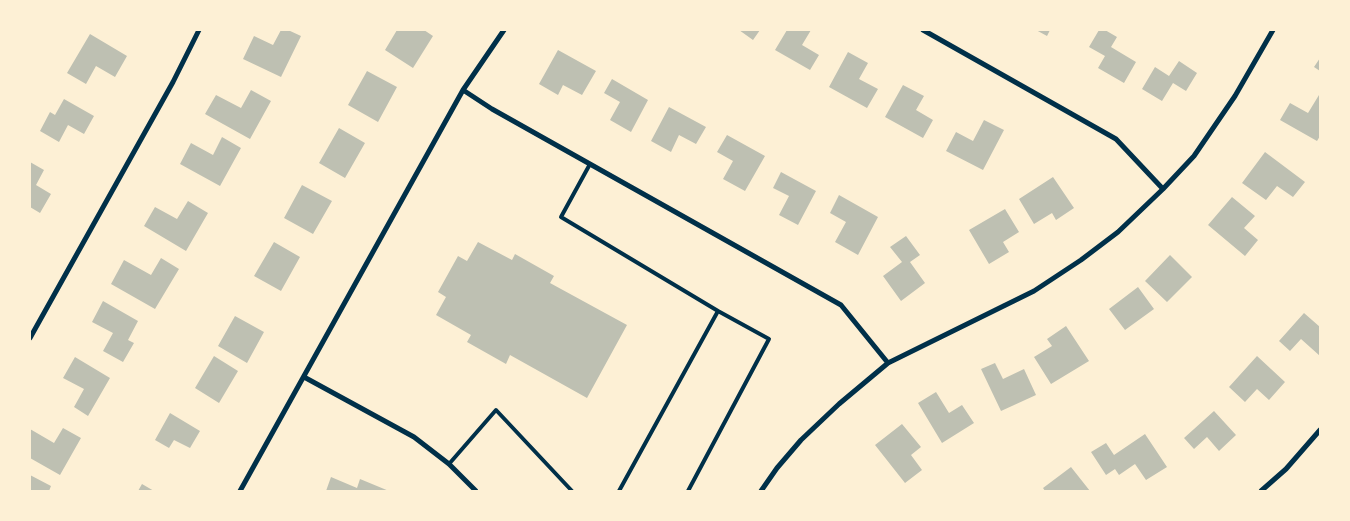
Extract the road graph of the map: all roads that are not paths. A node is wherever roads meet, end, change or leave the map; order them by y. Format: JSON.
{"nodes":[{"id":1,"x":199,"y":30,"type":"edge"},
{"id":2,"x":504,"y":30,"type":"edge"},
{"id":3,"x":923,"y":30,"type":"edge"},
{"id":4,"x":1273,"y":30,"type":"edge"},
{"id":5,"x":464,"y":90,"type":"junction"},
{"id":6,"x":590,"y":164,"type":"junction"},
{"id":7,"x":1163,"y":189,"type":"junction"},
{"id":8,"x":718,"y":311,"type":"junction"},
{"id":9,"x":30,"y":338,"type":"edge"},
{"id":10,"x":888,"y":363,"type":"junction"},
{"id":11,"x":304,"y":377,"type":"junction"},
{"id":12,"x":1320,"y":430,"type":"edge"},
{"id":13,"x":449,"y":464,"type":"junction"},
{"id":14,"x":240,"y":491,"type":"edge"},
{"id":15,"x":476,"y":491,"type":"edge"},
{"id":16,"x":572,"y":491,"type":"edge"},
{"id":17,"x":619,"y":491,"type":"edge"},
{"id":18,"x":688,"y":491,"type":"edge"},
{"id":19,"x":761,"y":491,"type":"edge"},
{"id":20,"x":1261,"y":491,"type":"edge"}],
"edges":[{"from":1,"to":9,"type":"street"},
{"from":2,"to":5,"type":"street"},
{"from":3,"to":7,"type":"street"},
{"from":4,"to":7,"type":"street"},
{"from":5,"to":6,"type":"street"},
{"from":5,"to":11,"type":"street"},
{"from":6,"to":8,"type":"lane"},
{"from":6,"to":10,"type":"street"},
{"from":7,"to":10,"type":"street"},
{"from":8,"to":17,"type":"lane"},
{"from":8,"to":18,"type":"lane"},
{"from":10,"to":19,"type":"street"},
{"from":11,"to":13,"type":"street"},
{"from":11,"to":14,"type":"street"},
{"from":12,"to":20,"type":"street"},
{"from":13,"to":15,"type":"street"},
{"from":13,"to":16,"type":"lane"}]}
